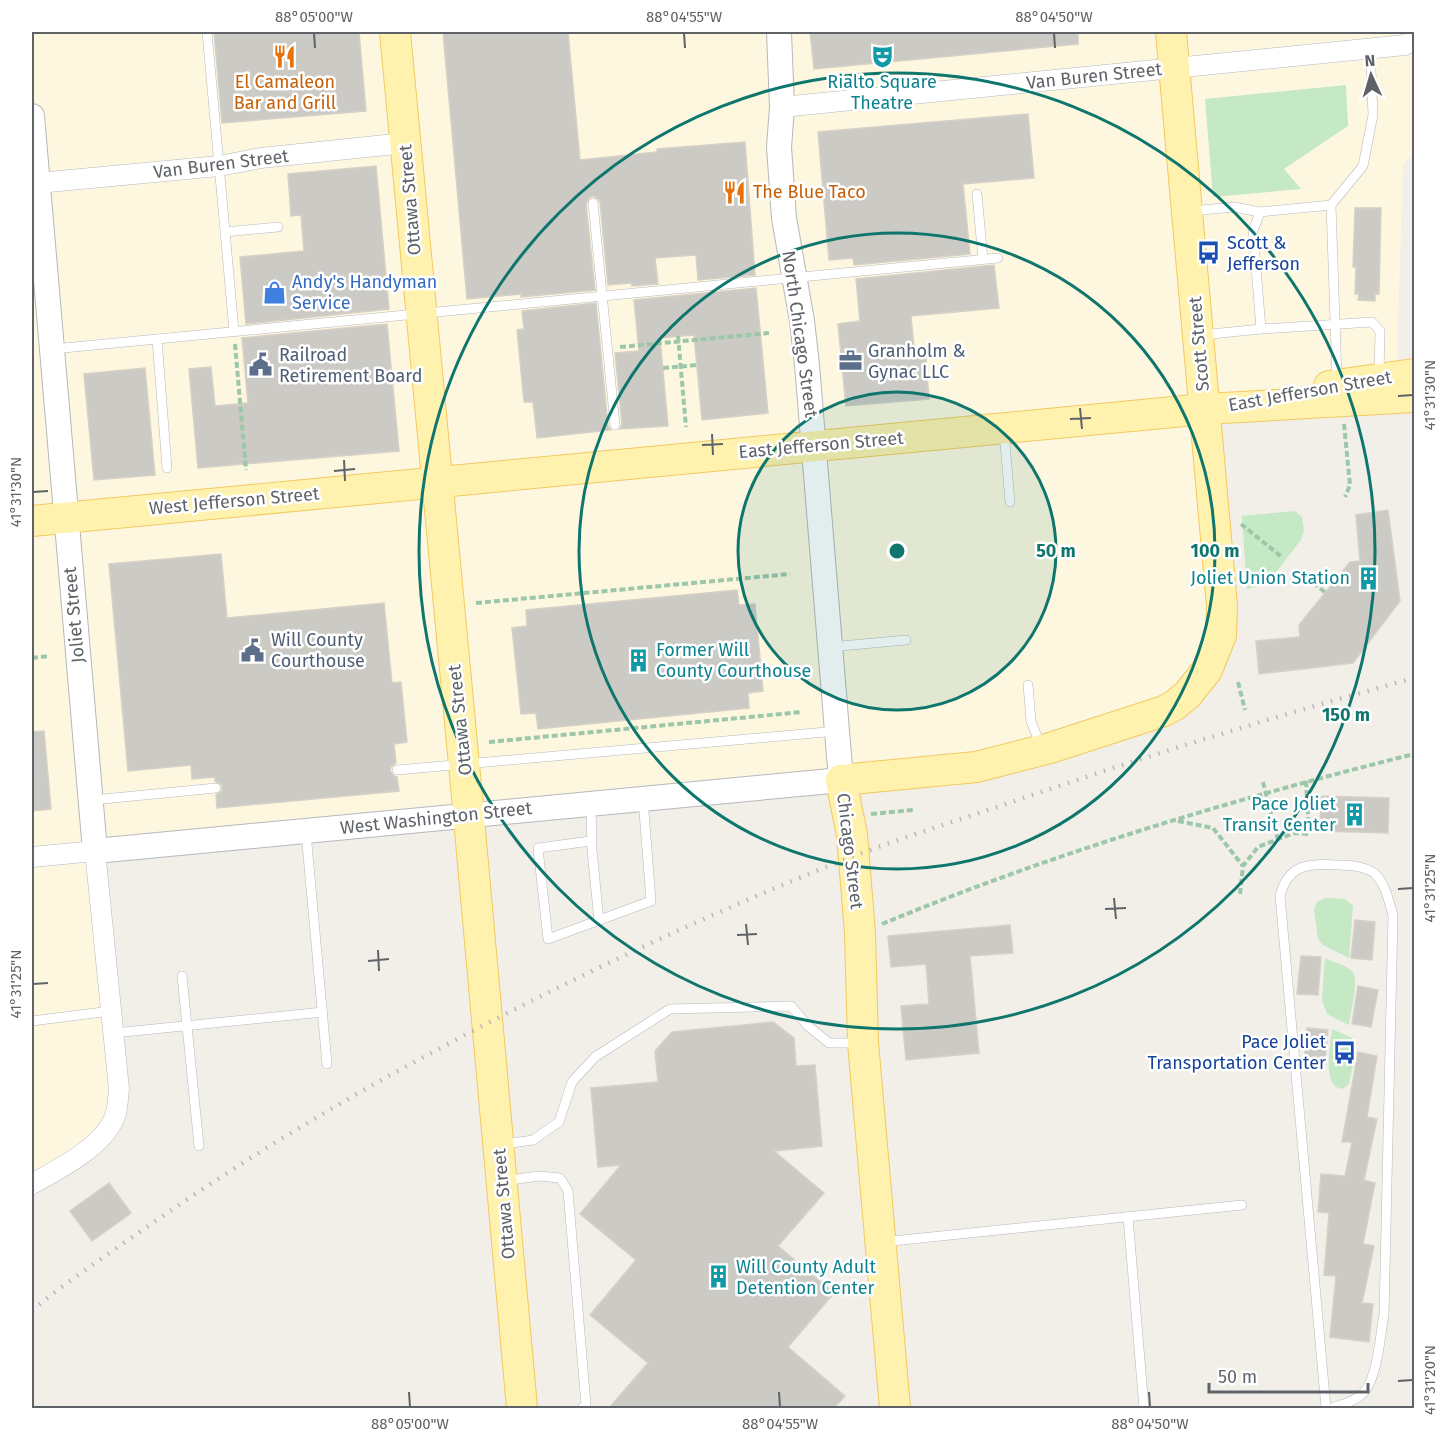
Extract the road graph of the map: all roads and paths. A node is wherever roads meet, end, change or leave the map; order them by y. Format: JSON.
{"nodes":[{"id":1,"x":207,"y":32,"type":"edge"},
{"id":2,"x":395,"y":32,"type":"edge"},
{"id":3,"x":779,"y":32,"type":"edge"},
{"id":4,"x":1171,"y":32,"type":"edge"},
{"id":5,"x":1410,"y":41,"type":"edge"},
{"id":6,"x":1370,"y":48,"type":"junction"},
{"id":7,"x":1174,"y":68,"type":"junction"},
{"id":8,"x":782,"y":107,"type":"junction"},
{"id":9,"x":32,"y":116,"type":"edge"},
{"id":10,"x":405,"y":143,"type":"junction"},
{"id":11,"x":219,"y":166,"type":"junction"},
{"id":12,"x":34,"y":183,"type":"edge"},
{"id":13,"x":978,"y":194,"type":"dead end"},
{"id":14,"x":593,"y":203,"type":"dead end"},
{"id":15,"x":1331,"y":206,"type":"junction"},
{"id":16,"x":1187,"y":211,"type":"junction"},
{"id":17,"x":1260,"y":212,"type":"junction"},
{"id":18,"x":278,"y":227,"type":"dead end"},
{"id":19,"x":225,"y":232,"type":"junction"},
{"id":20,"x":998,"y":258,"type":"dead end"},
{"id":21,"x":983,"y":259,"type":"junction"},
{"id":22,"x":793,"y":278,"type":"junction"},
{"id":23,"x":602,"y":296,"type":"junction"},
{"id":24,"x":421,"y":313,"type":"junction"},
{"id":25,"x":1337,"y":325,"type":"junction"},
{"id":26,"x":1261,"y":330,"type":"junction"},
{"id":27,"x":234,"y":332,"type":"junction"},
{"id":28,"x":769,"y":333,"type":"dead end"},
{"id":29,"x":1198,"y":335,"type":"junction"},
{"id":30,"x":157,"y":339,"type":"junction"},
{"id":31,"x":678,"y":339,"type":"junction"},
{"id":32,"x":607,"y":348,"type":"junction"},
{"id":33,"x":52,"y":349,"type":"junction"},
{"id":34,"x":697,"y":365,"type":"dead end"},
{"id":35,"x":680,"y":366,"type":"junction"},
{"id":36,"x":663,"y":368,"type":"dead end"},
{"id":37,"x":1414,"y":374,"type":"edge"},
{"id":38,"x":1379,"y":378,"type":"junction"},
{"id":39,"x":1337,"y":385,"type":"junction"},
{"id":40,"x":1414,"y":397,"type":"edge"},
{"id":41,"x":1205,"y":409,"type":"junction"},
{"id":42,"x":1344,"y":423,"type":"dead end"},
{"id":43,"x":615,"y":425,"type":"dead end"},
{"id":44,"x":686,"y":428,"type":"dead end"},
{"id":45,"x":1004,"y":428,"type":"junction"},
{"id":46,"x":815,"y":446,"type":"junction"},
{"id":47,"x":167,"y":468,"type":"dead end"},
{"id":48,"x":246,"y":470,"type":"dead end"},
{"id":49,"x":437,"y":482,"type":"junction"},
{"id":50,"x":1345,"y":497,"type":"dead end"},
{"id":51,"x":1010,"y":502,"type":"dead end"},
{"id":52,"x":66,"y":517,"type":"junction"},
{"id":53,"x":32,"y":521,"type":"edge"},
{"id":54,"x":1241,"y":524,"type":"dead end"},
{"id":55,"x":1283,"y":558,"type":"dead end"},
{"id":56,"x":790,"y":574,"type":"dead end"},
{"id":57,"x":1306,"y":577,"type":"dead end"},
{"id":58,"x":1326,"y":593,"type":"dead end"},
{"id":59,"x":476,"y":603,"type":"dead end"},
{"id":60,"x":906,"y":640,"type":"dead end"},
{"id":61,"x":830,"y":647,"type":"junction"},
{"id":62,"x":49,"y":656,"type":"dead end"},
{"id":63,"x":32,"y":658,"type":"edge"},
{"id":64,"x":1238,"y":682,"type":"dead end"},
{"id":65,"x":1028,"y":685,"type":"dead end"},
{"id":66,"x":1245,"y":710,"type":"dead end"},
{"id":67,"x":802,"y":711,"type":"dead end"},
{"id":68,"x":837,"y":731,"type":"junction"},
{"id":69,"x":489,"y":742,"type":"dead end"},
{"id":70,"x":1043,"y":750,"type":"junction"},
{"id":71,"x":1410,"y":755,"type":"dead end"},
{"id":72,"x":464,"y":763,"type":"junction"},
{"id":73,"x":397,"y":770,"type":"dead end"},
{"id":74,"x":840,"y":780,"type":"junction"},
{"id":75,"x":1306,"y":781,"type":"junction"},
{"id":76,"x":1263,"y":782,"type":"dead end"},
{"id":77,"x":216,"y":788,"type":"dead end"},
{"id":78,"x":1266,"y":794,"type":"junction"},
{"id":79,"x":643,"y":799,"type":"junction"},
{"id":80,"x":91,"y":800,"type":"junction"},
{"id":81,"x":591,"y":804,"type":"junction"},
{"id":82,"x":913,"y":810,"type":"dead end"},
{"id":83,"x":874,"y":814,"type":"dead end"},
{"id":84,"x":469,"y":815,"type":"junction"},
{"id":85,"x":1177,"y":821,"type":"junction"},
{"id":86,"x":306,"y":831,"type":"junction"},
{"id":87,"x":1278,"y":840,"type":"junction"},
{"id":88,"x":591,"y":841,"type":"junction"},
{"id":89,"x":95,"y":851,"type":"junction"},
{"id":90,"x":32,"y":857,"type":"edge"},
{"id":91,"x":1243,"y":866,"type":"junction"},
{"id":92,"x":1240,"y":894,"type":"dead end"},
{"id":93,"x":599,"y":921,"type":"junction"},
{"id":94,"x":878,"y":925,"type":"dead end"},
{"id":95,"x":182,"y":976,"type":"dead end"},
{"id":96,"x":111,"y":1011,"type":"junction"},
{"id":97,"x":322,"y":1012,"type":"junction"},
{"id":98,"x":32,"y":1021,"type":"edge"},
{"id":99,"x":187,"y":1026,"type":"junction"},
{"id":100,"x":114,"y":1033,"type":"junction"},
{"id":101,"x":863,"y":1043,"type":"junction"},
{"id":102,"x":327,"y":1064,"type":"dead end"},
{"id":103,"x":498,"y":1145,"type":"junction"},
{"id":104,"x":199,"y":1146,"type":"dead end"},
{"id":105,"x":502,"y":1181,"type":"junction"},
{"id":106,"x":32,"y":1184,"type":"edge"},
{"id":107,"x":1242,"y":1205,"type":"dead end"},
{"id":108,"x":1128,"y":1217,"type":"junction"},
{"id":109,"x":880,"y":1242,"type":"junction"},
{"id":110,"x":522,"y":1408,"type":"edge"},
{"id":111,"x":582,"y":1408,"type":"edge"},
{"id":112,"x":894,"y":1408,"type":"edge"},
{"id":113,"x":1144,"y":1408,"type":"edge"},
{"id":114,"x":1326,"y":1408,"type":"edge"},
{"id":115,"x":1332,"y":1408,"type":"edge"}],
"edges":[{"from":1,"to":11,"type":"lane"},
{"from":2,"to":10,"type":"main road","name":"Ottawa Street"},
{"from":3,"to":8,"type":"street","name":"North Chicago Street"},
{"from":4,"to":7,"type":"main road","name":"Scott Street"},
{"from":5,"to":6,"type":"street","name":"Van Buren Street"},
{"from":6,"to":7,"type":"street","name":"Van Buren Street"},
{"from":6,"to":15,"type":"lane"},
{"from":7,"to":8,"type":"street","name":"Van Buren Street"},
{"from":7,"to":16,"type":"main road","name":"Scott Street"},
{"from":8,"to":22,"type":"street","name":"North Chicago Street"},
{"from":9,"to":12,"type":"street","name":"Joliet Street"},
{"from":10,"to":11,"type":"street","name":"Van Buren Street"},
{"from":10,"to":24,"type":"main road","name":"Ottawa Street"},
{"from":11,"to":12,"type":"street","name":"Van Buren Street"},
{"from":11,"to":19,"type":"lane"},
{"from":12,"to":33,"type":"street","name":"Joliet Street"},
{"from":13,"to":21,"type":"lane"},
{"from":14,"to":23,"type":"lane"},
{"from":15,"to":17,"type":"lane"},
{"from":15,"to":25,"type":"lane"},
{"from":16,"to":17,"type":"lane"},
{"from":16,"to":29,"type":"main road","name":"Scott Street"},
{"from":17,"to":26,"type":"lane"},
{"from":18,"to":19,"type":"lane"},
{"from":19,"to":27,"type":"lane"},
{"from":20,"to":21,"type":"lane"},
{"from":21,"to":22,"type":"lane"},
{"from":22,"to":23,"type":"lane"},
{"from":22,"to":46,"type":"street","name":"North Chicago Street"},
{"from":23,"to":24,"type":"lane"},
{"from":23,"to":32,"type":"lane"},
{"from":24,"to":27,"type":"lane"},
{"from":24,"to":49,"type":"main road","name":"Ottawa Street"},
{"from":25,"to":26,"type":"lane"},
{"from":25,"to":38,"type":"lane"},
{"from":25,"to":39,"type":"lane"},
{"from":26,"to":29,"type":"lane"},
{"from":27,"to":30,"type":"lane"},
{"from":27,"to":48,"type":"path"},
{"from":28,"to":31,"type":"path"},
{"from":29,"to":41,"type":"main road","name":"Scott Street"},
{"from":30,"to":33,"type":"lane"},
{"from":30,"to":47,"type":"lane"},
{"from":31,"to":32,"type":"path"},
{"from":31,"to":35,"type":"path"},
{"from":32,"to":43,"type":"lane"},
{"from":33,"to":52,"type":"street","name":"Joliet Street"},
{"from":34,"to":35,"type":"path"},
{"from":35,"to":36,"type":"path"},
{"from":35,"to":44,"type":"path"},
{"from":37,"to":38,"type":"main road","name":"East Jefferson Street"},
{"from":38,"to":39,"type":"main road","name":"East Jefferson Street"},
{"from":39,"to":41,"type":"main road","name":"East Jefferson Street"},
{"from":40,"to":41,"type":"main road","name":"East Jefferson Street"},
{"from":41,"to":45,"type":"main road","name":"East Jefferson Street"},
{"from":41,"to":70,"type":"main road","name":"Scott Street"},
{"from":42,"to":50,"type":"path"},
{"from":45,"to":46,"type":"main road","name":"East Jefferson Street"},
{"from":45,"to":51,"type":"lane"},
{"from":46,"to":49,"type":"main road","name":"East Jefferson Street"},
{"from":46,"to":61,"type":"street","name":"North Chicago Street"},
{"from":49,"to":52,"type":"main road","name":"West Jefferson Street"},
{"from":49,"to":72,"type":"main road","name":"Ottawa Street"},
{"from":52,"to":53,"type":"main road","name":"West Jefferson Street"},
{"from":52,"to":80,"type":"street","name":"Joliet Street"},
{"from":54,"to":55,"type":"path"},
{"from":56,"to":59,"type":"path"},
{"from":57,"to":58,"type":"path"},
{"from":60,"to":61,"type":"lane"},
{"from":61,"to":68,"type":"street","name":"North Chicago Street"},
{"from":62,"to":63,"type":"path"},
{"from":64,"to":66,"type":"path"},
{"from":65,"to":70,"type":"lane"},
{"from":67,"to":69,"type":"path"},
{"from":68,"to":72,"type":"lane"},
{"from":68,"to":74,"type":"street","name":"North Chicago Street"},
{"from":70,"to":74,"type":"main road","name":"Scott Street"},
{"from":71,"to":75,"type":"path"},
{"from":72,"to":73,"type":"lane"},
{"from":72,"to":84,"type":"main road","name":"Ottawa Street"},
{"from":74,"to":79,"type":"street","name":"West Washington Street"},
{"from":74,"to":101,"type":"main road","name":"Chicago Street"},
{"from":75,"to":78,"type":"path"},
{"from":75,"to":87,"type":"path"},
{"from":76,"to":78,"type":"path"},
{"from":77,"to":80,"type":"lane"},
{"from":78,"to":85,"type":"path"},
{"from":78,"to":87,"type":"path"},
{"from":79,"to":81,"type":"street","name":"West Washington Street"},
{"from":79,"to":93,"type":"lane"},
{"from":80,"to":89,"type":"street","name":"Joliet Street"},
{"from":81,"to":84,"type":"street","name":"West Washington Street"},
{"from":81,"to":88,"type":"lane"},
{"from":82,"to":83,"type":"path"},
{"from":84,"to":86,"type":"street","name":"West Washington Street"},
{"from":84,"to":103,"type":"main road","name":"Ottawa Street"},
{"from":85,"to":91,"type":"path"},
{"from":85,"to":94,"type":"path"},
{"from":86,"to":89,"type":"street","name":"West Washington Street"},
{"from":86,"to":97,"type":"lane"},
{"from":87,"to":91,"type":"path"},
{"from":88,"to":93,"type":"lane"},
{"from":88,"to":93,"type":"lane"},
{"from":89,"to":90,"type":"street","name":"West Washington Street"},
{"from":89,"to":96,"type":"street","name":"Joliet Street"},
{"from":91,"to":92,"type":"path"},
{"from":95,"to":99,"type":"lane"},
{"from":96,"to":98,"type":"lane"},
{"from":96,"to":100,"type":"street","name":"Joliet Street"},
{"from":97,"to":99,"type":"lane"},
{"from":97,"to":102,"type":"lane"},
{"from":99,"to":100,"type":"lane"},
{"from":99,"to":104,"type":"lane"},
{"from":100,"to":106,"type":"street","name":"Joliet Street"},
{"from":101,"to":103,"type":"lane"},
{"from":101,"to":109,"type":"main road","name":"Chicago Street"},
{"from":103,"to":105,"type":"main road","name":"Ottawa Street"},
{"from":105,"to":110,"type":"main road","name":"Ottawa Street"},
{"from":105,"to":111,"type":"lane"},
{"from":107,"to":108,"type":"lane"},
{"from":108,"to":109,"type":"lane"},
{"from":108,"to":113,"type":"lane"},
{"from":109,"to":112,"type":"main road","name":"Chicago Street"},
{"from":114,"to":115,"type":"lane"}]}
